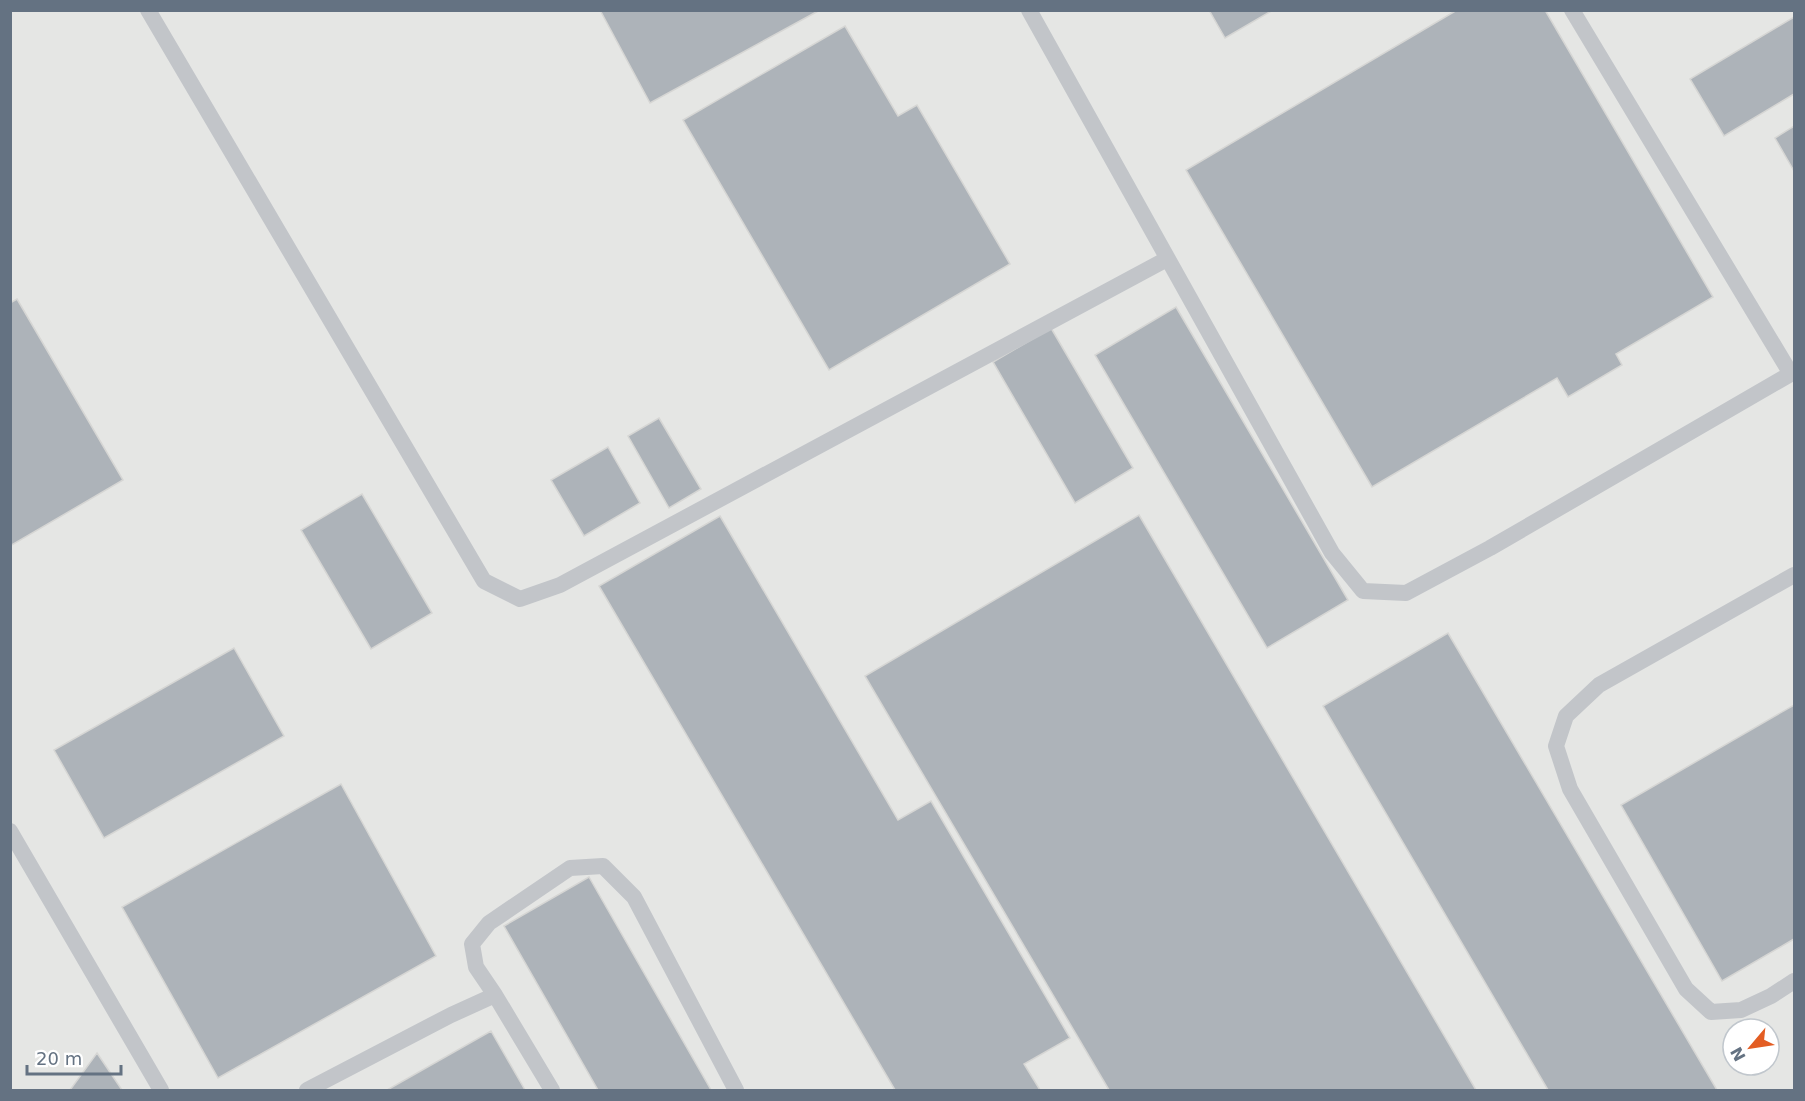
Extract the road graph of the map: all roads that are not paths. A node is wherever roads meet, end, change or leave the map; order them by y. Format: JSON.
{"nodes":[{"id":1,"x":148,"y":10,"type":"edge"},
{"id":2,"x":1029,"y":10,"type":"edge"},
{"id":3,"x":1572,"y":10,"type":"edge"},
{"id":4,"x":1167,"y":259,"type":"junction"},
{"id":5,"x":1792,"y":373,"type":"edge"},
{"id":6,"x":1794,"y":576,"type":"edge"},
{"id":7,"x":10,"y":831,"type":"edge"},
{"id":8,"x":1794,"y":981,"type":"edge"},
{"id":9,"x":495,"y":995,"type":"junction"},
{"id":10,"x":161,"y":1090,"type":"edge"},
{"id":11,"x":307,"y":1090,"type":"edge"},
{"id":12,"x":552,"y":1090,"type":"edge"},
{"id":13,"x":736,"y":1090,"type":"edge"}],
"edges":[{"from":1,"to":4,"type":"lane"},
{"from":2,"to":4,"type":"lane"},
{"from":3,"to":5,"type":"lane"},
{"from":4,"to":5,"type":"lane"},
{"from":6,"to":8,"type":"lane"},
{"from":7,"to":10,"type":"lane"},
{"from":9,"to":11,"type":"lane"},
{"from":9,"to":12,"type":"lane"},
{"from":9,"to":13,"type":"lane"}]}
